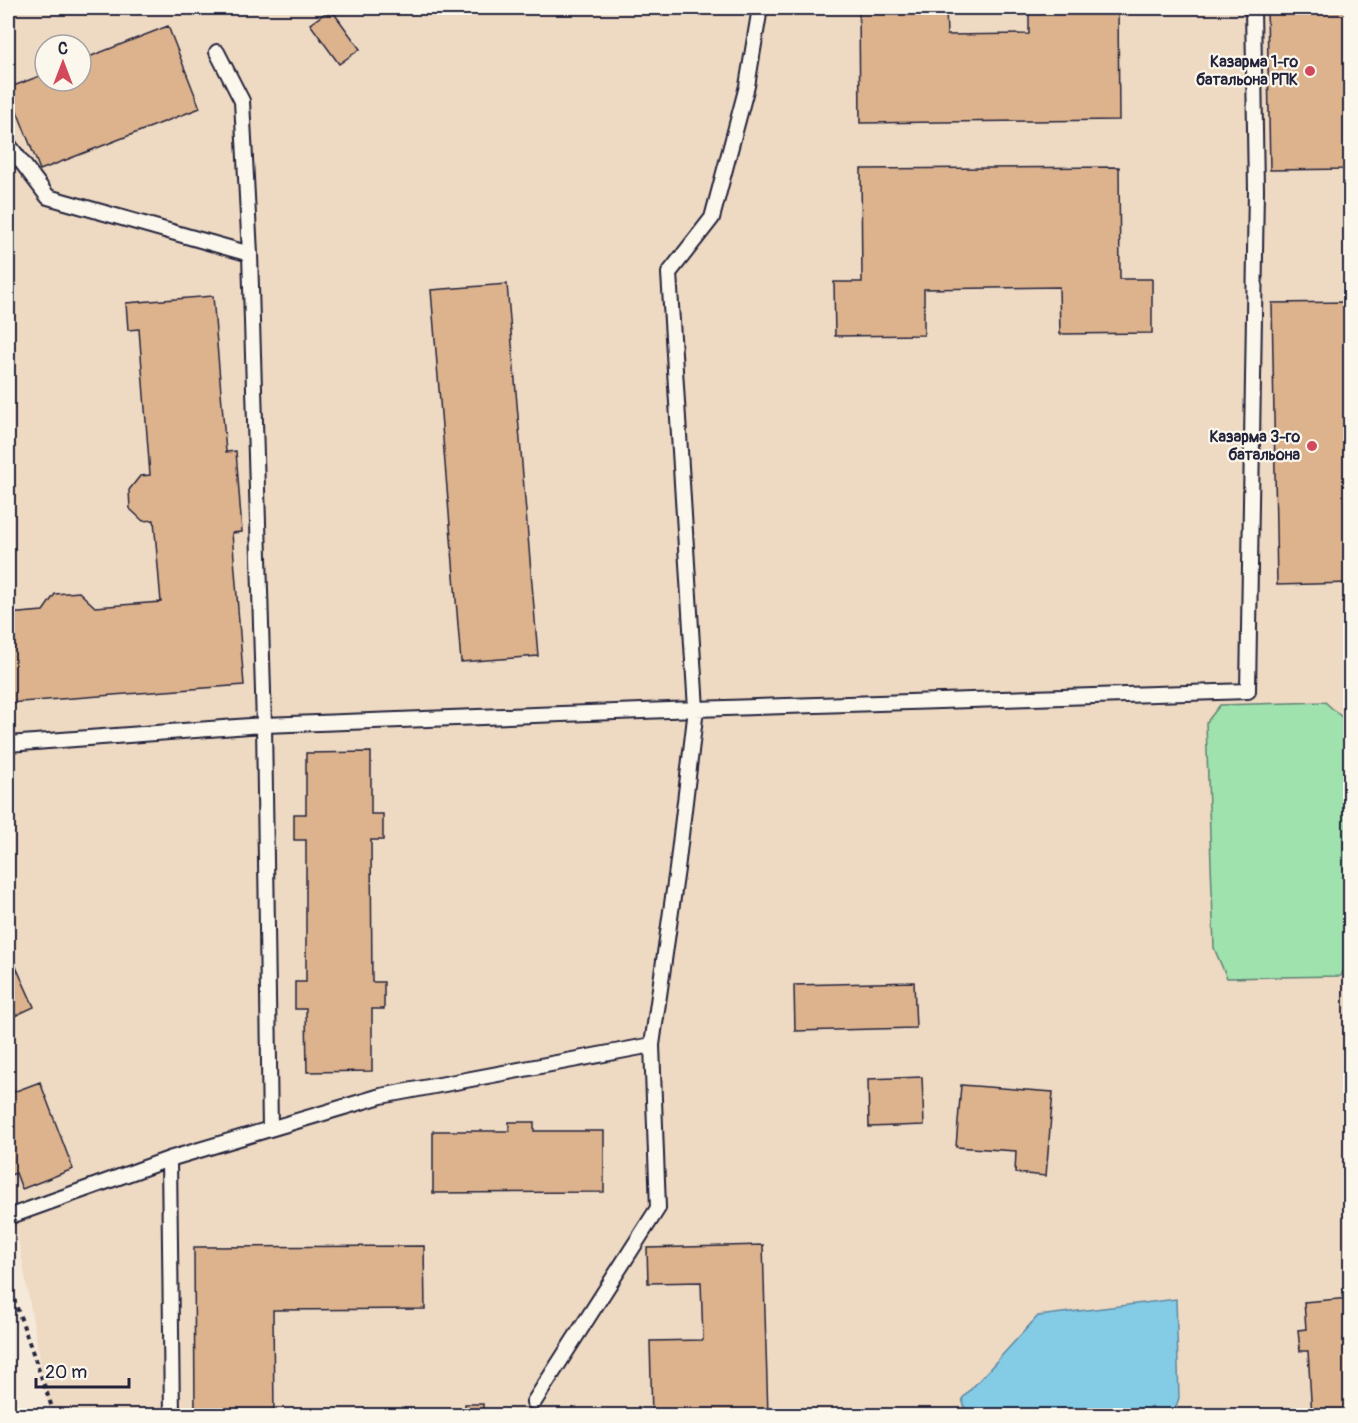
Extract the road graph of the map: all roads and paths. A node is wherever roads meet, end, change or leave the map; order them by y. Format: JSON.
{"nodes":[{"id":1,"x":760,"y":8,"type":"edge"},
{"id":2,"x":1253,"y":8,"type":"edge"},
{"id":3,"x":217,"y":52,"type":"dead end"},
{"id":4,"x":8,"y":144,"type":"edge"},
{"id":5,"x":250,"y":254,"type":"junction"},
{"id":6,"x":696,"y":709,"type":"junction"},
{"id":7,"x":264,"y":725,"type":"junction"},
{"id":8,"x":8,"y":744,"type":"edge"},
{"id":9,"x":652,"y":1045,"type":"junction"},
{"id":10,"x":270,"y":1129,"type":"junction"},
{"id":11,"x":169,"y":1159,"type":"junction"},
{"id":12,"x":8,"y":1217,"type":"edge"},
{"id":13,"x":8,"y":1282,"type":"edge"},
{"id":14,"x":534,"y":1402,"type":"dead end"},
{"id":15,"x":55,"y":1416,"type":"edge"},
{"id":16,"x":172,"y":1416,"type":"edge"}],
"edges":[{"from":1,"to":6,"type":"lane"},
{"from":2,"to":6,"type":"lane"},
{"from":3,"to":5,"type":"lane"},
{"from":4,"to":5,"type":"lane"},
{"from":5,"to":7,"type":"lane"},
{"from":6,"to":7,"type":"lane"},
{"from":6,"to":9,"type":"lane"},
{"from":7,"to":8,"type":"lane"},
{"from":7,"to":10,"type":"lane"},
{"from":9,"to":10,"type":"lane"},
{"from":9,"to":14,"type":"lane"},
{"from":10,"to":11,"type":"lane"},
{"from":11,"to":12,"type":"lane"},
{"from":11,"to":16,"type":"lane"},
{"from":13,"to":15,"type":"path"}]}
